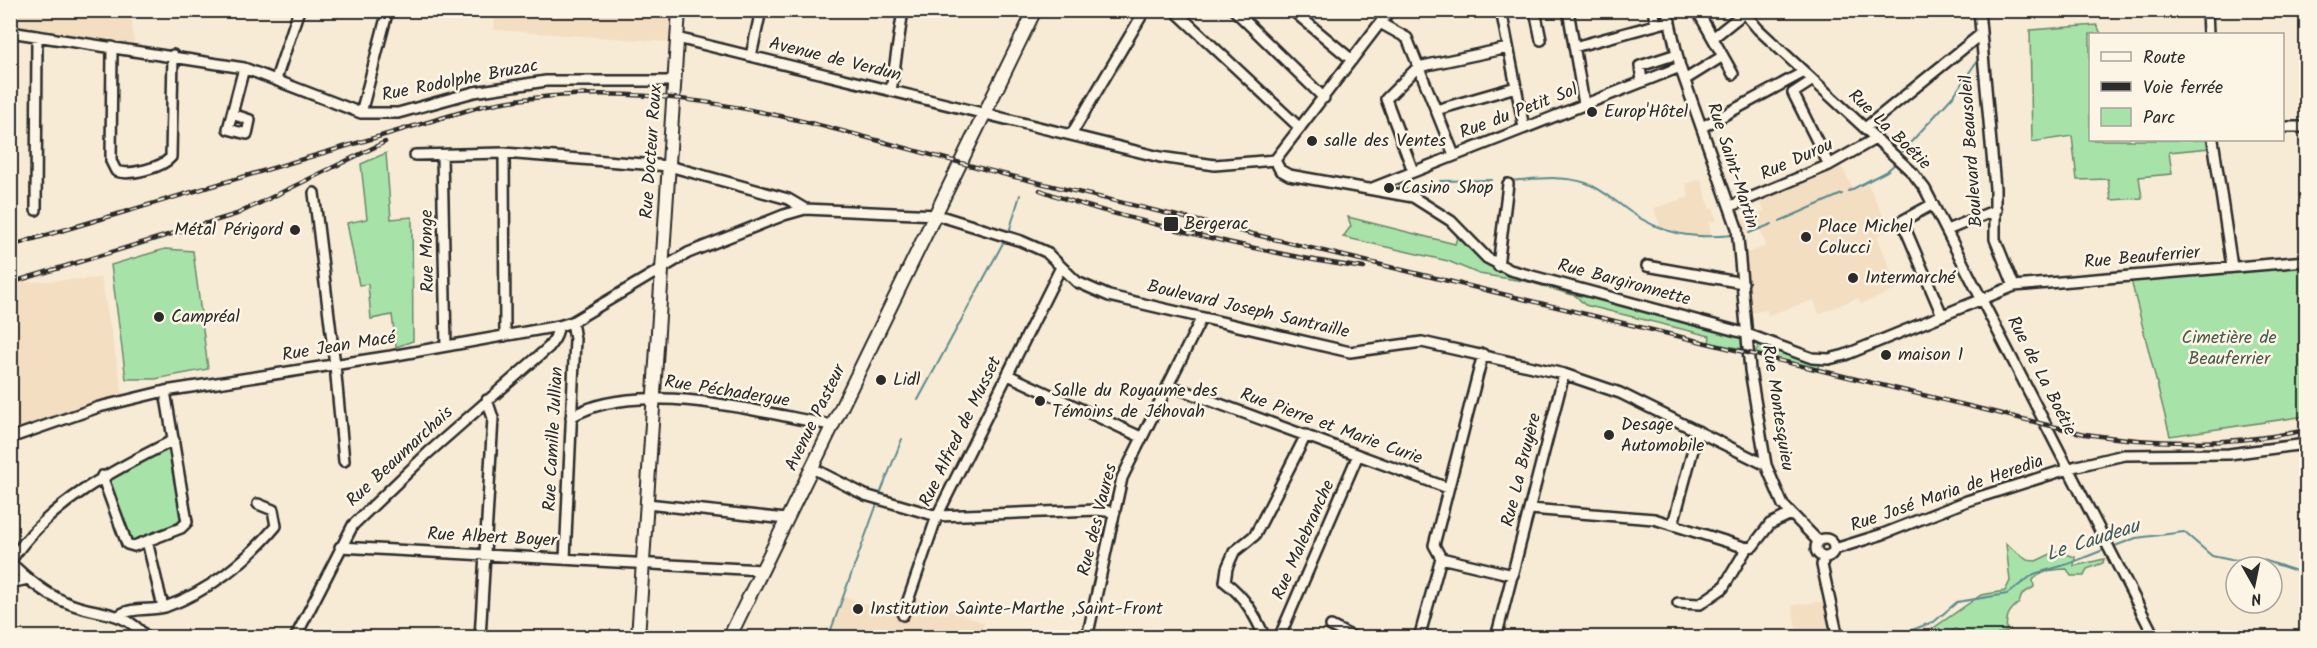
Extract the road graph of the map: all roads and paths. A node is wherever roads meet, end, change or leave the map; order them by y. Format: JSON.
{"nodes":[{"id":1,"x":299,"y":10,"type":"edge"},
{"id":2,"x":388,"y":10,"type":"edge"},
{"id":3,"x":679,"y":10,"type":"edge"},
{"id":4,"x":761,"y":10,"type":"edge"},
{"id":5,"x":903,"y":10,"type":"edge"},
{"id":6,"x":1035,"y":10,"type":"edge"},
{"id":7,"x":1145,"y":10,"type":"edge"},
{"id":8,"x":1174,"y":10,"type":"edge"},
{"id":9,"x":1234,"y":10,"type":"edge"},
{"id":10,"x":1292,"y":10,"type":"edge"},
{"id":11,"x":1390,"y":10,"type":"edge"},
{"id":12,"x":1501,"y":10,"type":"edge"},
{"id":13,"x":1535,"y":10,"type":"edge"},
{"id":14,"x":1568,"y":10,"type":"edge"},
{"id":15,"x":1653,"y":10,"type":"edge"},
{"id":16,"x":1667,"y":10,"type":"edge"},
{"id":17,"x":1697,"y":10,"type":"edge"},
{"id":18,"x":1979,"y":10,"type":"edge"},
{"id":19,"x":2207,"y":10,"type":"edge"},
{"id":20,"x":1743,"y":12,"type":"edge"},
{"id":21,"x":1670,"y":21,"type":"junction"},
{"id":22,"x":1380,"y":23,"type":"junction"},
{"id":23,"x":1656,"y":24,"type":"junction"},
{"id":24,"x":10,"y":32,"type":"edge"},
{"id":25,"x":2208,"y":33,"type":"edge"},
{"id":26,"x":1981,"y":34,"type":"junction"},
{"id":27,"x":37,"y":36,"type":"junction"},
{"id":28,"x":1714,"y":37,"type":"junction"},
{"id":29,"x":677,"y":38,"type":"junction"},
{"id":30,"x":1541,"y":40,"type":"dead end"},
{"id":31,"x":112,"y":47,"type":"junction"},
{"id":32,"x":1574,"y":47,"type":"junction"},
{"id":33,"x":1508,"y":48,"type":"junction"},
{"id":34,"x":1677,"y":54,"type":"junction"},
{"id":35,"x":173,"y":56,"type":"junction"},
{"id":36,"x":751,"y":56,"type":"junction"},
{"id":37,"x":1723,"y":56,"type":"junction"},
{"id":38,"x":1352,"y":60,"type":"junction"},
{"id":39,"x":1418,"y":67,"type":"junction"},
{"id":40,"x":1680,"y":67,"type":"junction"},
{"id":41,"x":244,"y":68,"type":"junction"},
{"id":42,"x":1804,"y":72,"type":"junction"},
{"id":43,"x":1733,"y":74,"type":"dead end"},
{"id":44,"x":276,"y":79,"type":"junction"},
{"id":45,"x":1686,"y":79,"type":"junction"},
{"id":46,"x":1813,"y":80,"type":"junction"},
{"id":47,"x":674,"y":81,"type":"junction"},
{"id":48,"x":1642,"y":82,"type":"junction"},
{"id":49,"x":1516,"y":87,"type":"junction"},
{"id":50,"x":891,"y":90,"type":"junction"},
{"id":51,"x":1324,"y":98,"type":"junction"},
{"id":52,"x":1584,"y":104,"type":"junction"},
{"id":53,"x":1436,"y":110,"type":"junction"},
{"id":54,"x":361,"y":113,"type":"junction"},
{"id":55,"x":232,"y":114,"type":"dead end"},
{"id":56,"x":986,"y":114,"type":"junction"},
{"id":57,"x":1704,"y":126,"type":"junction"},
{"id":58,"x":2284,"y":127,"type":"edge"},
{"id":59,"x":2307,"y":127,"type":"edge"},
{"id":60,"x":1300,"y":128,"type":"junction"},
{"id":61,"x":1524,"y":128,"type":"junction"},
{"id":62,"x":1865,"y":128,"type":"junction"},
{"id":63,"x":1071,"y":135,"type":"junction"},
{"id":64,"x":1875,"y":140,"type":"junction"},
{"id":65,"x":2213,"y":141,"type":"edge"},
{"id":66,"x":504,"y":153,"type":"junction"},
{"id":67,"x":415,"y":155,"type":"dead end"},
{"id":68,"x":1454,"y":155,"type":"junction"},
{"id":69,"x":442,"y":156,"type":"junction"},
{"id":70,"x":1275,"y":160,"type":"junction"},
{"id":71,"x":1829,"y":165,"type":"junction"},
{"id":72,"x":669,"y":166,"type":"junction"},
{"id":73,"x":1413,"y":171,"type":"junction"},
{"id":74,"x":1508,"y":184,"type":"dead end"},
{"id":75,"x":1370,"y":189,"type":"junction"},
{"id":76,"x":314,"y":193,"type":"dead end"},
{"id":77,"x":1933,"y":204,"type":"junction"},
{"id":78,"x":1731,"y":206,"type":"junction"},
{"id":79,"x":805,"y":209,"type":"junction"},
{"id":80,"x":36,"y":210,"type":"dead end"},
{"id":81,"x":1996,"y":210,"type":"junction"},
{"id":82,"x":937,"y":215,"type":"junction"},
{"id":83,"x":1947,"y":230,"type":"junction"},
{"id":84,"x":2307,"y":261,"type":"edge"},
{"id":85,"x":1498,"y":266,"type":"junction"},
{"id":86,"x":1647,"y":266,"type":"dead end"},
{"id":87,"x":662,"y":267,"type":"junction"},
{"id":88,"x":1061,"y":267,"type":"junction"},
{"id":89,"x":2232,"y":267,"type":"junction"},
{"id":90,"x":1743,"y":283,"type":"junction"},
{"id":91,"x":2014,"y":286,"type":"junction"},
{"id":92,"x":1982,"y":297,"type":"junction"},
{"id":93,"x":1942,"y":315,"type":"junction"},
{"id":94,"x":1202,"y":319,"type":"junction"},
{"id":95,"x":572,"y":322,"type":"junction"},
{"id":96,"x":559,"y":326,"type":"junction"},
{"id":97,"x":1248,"y":328,"type":"junction"},
{"id":98,"x":1749,"y":334,"type":"junction"},
{"id":99,"x":505,"y":336,"type":"junction"},
{"id":100,"x":1245,"y":339,"type":"dead end"},
{"id":101,"x":446,"y":346,"type":"junction"},
{"id":102,"x":1483,"y":354,"type":"junction"},
{"id":103,"x":335,"y":365,"type":"junction"},
{"id":104,"x":1564,"y":374,"type":"junction"},
{"id":105,"x":1008,"y":375,"type":"junction"},
{"id":106,"x":1168,"y":385,"type":"junction"},
{"id":107,"x":165,"y":390,"type":"junction"},
{"id":108,"x":653,"y":397,"type":"junction"},
{"id":109,"x":488,"y":400,"type":"junction"},
{"id":110,"x":571,"y":417,"type":"junction"},
{"id":111,"x":832,"y":425,"type":"junction"},
{"id":112,"x":1698,"y":431,"type":"junction"},
{"id":113,"x":1306,"y":435,"type":"junction"},
{"id":114,"x":1141,"y":437,"type":"junction"},
{"id":115,"x":10,"y":438,"type":"edge"},
{"id":116,"x":174,"y":440,"type":"junction"},
{"id":117,"x":2307,"y":444,"type":"edge"},
{"id":118,"x":1358,"y":455,"type":"junction"},
{"id":119,"x":344,"y":461,"type":"dead end"},
{"id":120,"x":1766,"y":465,"type":"junction"},
{"id":121,"x":812,"y":468,"type":"junction"},
{"id":122,"x":2070,"y":469,"type":"junction"},
{"id":123,"x":102,"y":476,"type":"junction"},
{"id":124,"x":1448,"y":488,"type":"junction"},
{"id":125,"x":258,"y":504,"type":"dead end"},
{"id":126,"x":647,"y":504,"type":"junction"},
{"id":127,"x":1530,"y":508,"type":"junction"},
{"id":128,"x":1115,"y":512,"type":"junction"},
{"id":129,"x":1791,"y":514,"type":"junction"},
{"id":130,"x":938,"y":516,"type":"junction"},
{"id":131,"x":786,"y":519,"type":"junction"},
{"id":132,"x":1673,"y":524,"type":"junction"},
{"id":133,"x":147,"y":541,"type":"junction"},
{"id":134,"x":1818,"y":541,"type":"junction"},
{"id":135,"x":340,"y":547,"type":"junction"},
{"id":136,"x":1748,"y":548,"type":"junction"},
{"id":137,"x":1834,"y":549,"type":"junction"},
{"id":138,"x":485,"y":554,"type":"junction"},
{"id":139,"x":1824,"y":557,"type":"junction"},
{"id":140,"x":1441,"y":558,"type":"junction"},
{"id":141,"x":565,"y":559,"type":"junction"},
{"id":142,"x":11,"y":562,"type":"edge"},
{"id":143,"x":643,"y":563,"type":"junction"},
{"id":144,"x":762,"y":570,"type":"junction"},
{"id":145,"x":1513,"y":575,"type":"junction"},
{"id":146,"x":28,"y":579,"type":"junction"},
{"id":147,"x":10,"y":583,"type":"edge"},
{"id":148,"x":1678,"y":603,"type":"dead end"},
{"id":149,"x":159,"y":608,"type":"junction"},
{"id":150,"x":903,"y":615,"type":"dead end"},
{"id":151,"x":131,"y":616,"type":"junction"},
{"id":152,"x":1331,"y":626,"type":"dead end"},
{"id":153,"x":145,"y":636,"type":"edge"},
{"id":154,"x":295,"y":638,"type":"edge"},
{"id":155,"x":480,"y":638,"type":"edge"},
{"id":156,"x":638,"y":638,"type":"edge"},
{"id":157,"x":729,"y":638,"type":"edge"},
{"id":158,"x":1087,"y":638,"type":"edge"},
{"id":159,"x":1265,"y":638,"type":"edge"},
{"id":160,"x":1279,"y":638,"type":"edge"},
{"id":161,"x":1355,"y":638,"type":"edge"},
{"id":162,"x":1419,"y":638,"type":"edge"},
{"id":163,"x":1496,"y":638,"type":"edge"},
{"id":164,"x":1838,"y":638,"type":"edge"},
{"id":165,"x":2155,"y":638,"type":"edge"}],
"edges":[{"from":1,"to":44,"type":"street"},
{"from":2,"to":54,"type":"street"},
{"from":3,"to":29,"type":"main road","name":"Rue Docteur Roux"},
{"from":4,"to":36,"type":"street"},
{"from":5,"to":50,"type":"street"},
{"from":6,"to":56,"type":"main road","name":"Avenue Pasteur"},
{"from":7,"to":63,"type":"street"},
{"from":8,"to":60,"type":"street"},
{"from":9,"to":51,"type":"street"},
{"from":10,"to":38,"type":"street"},
{"from":11,"to":22,"type":"street"},
{"from":12,"to":33,"type":"street"},
{"from":13,"to":30,"type":"street"},
{"from":14,"to":32,"type":"street"},
{"from":15,"to":23,"type":"street"},
{"from":16,"to":21,"type":"street","name":"Rue Saint-Martin"},
{"from":17,"to":28,"type":"street"},
{"from":18,"to":26,"type":"street","name":"Boulevard Beausoleil"},
{"from":19,"to":25,"type":"street"},
{"from":20,"to":28,"type":"street"},
{"from":20,"to":42,"type":"street","name":"Rue La Boétie"},
{"from":21,"to":23,"type":"street"},
{"from":21,"to":34,"type":"street","name":"Rue Saint-Martin"},
{"from":22,"to":38,"type":"street"},
{"from":22,"to":39,"type":"street"},
{"from":23,"to":32,"type":"street"},
{"from":24,"to":27,"type":"street","name":"Rue Rodolphe Bruzac"},
{"from":26,"to":62,"type":"street"},
{"from":26,"to":81,"type":"street","name":"Boulevard Beausoleil"},
{"from":27,"to":31,"type":"street","name":"Rue Rodolphe Bruzac"},
{"from":27,"to":80,"type":"street"},
{"from":28,"to":37,"type":"street"},
{"from":29,"to":36,"type":"street","name":"Avenue de Verdun"},
{"from":29,"to":47,"type":"main road","name":"Rue Docteur Roux"},
{"from":31,"to":35,"type":"street","name":"Rue Rodolphe Bruzac"},
{"from":31,"to":35,"type":"street"},
{"from":32,"to":52,"type":"street"},
{"from":33,"to":39,"type":"street"},
{"from":33,"to":49,"type":"street"},
{"from":34,"to":40,"type":"street","name":"Rue Saint-Martin"},
{"from":34,"to":48,"type":"street"},
{"from":35,"to":41,"type":"street","name":"Rue Rodolphe Bruzac"},
{"from":36,"to":50,"type":"street","name":"Avenue de Verdun"},
{"from":37,"to":43,"type":"street"},
{"from":37,"to":45,"type":"street"},
{"from":38,"to":51,"type":"street"},
{"from":39,"to":53,"type":"street"},
{"from":39,"to":73,"type":"street"},
{"from":40,"to":45,"type":"street","name":"Rue Saint-Martin"},
{"from":40,"to":48,"type":"street","name":"Rue du Petit Sol"},
{"from":41,"to":44,"type":"street","name":"Rue Rodolphe Bruzac"},
{"from":41,"to":55,"type":"street"},
{"from":42,"to":46,"type":"street","name":"Rue La Boétie"},
{"from":42,"to":57,"type":"street"},
{"from":44,"to":54,"type":"street","name":"Rue Rodolphe Bruzac"},
{"from":45,"to":57,"type":"street","name":"Rue Saint-Martin"},
{"from":46,"to":62,"type":"street","name":"Rue La Boétie"},
{"from":46,"to":71,"type":"street"},
{"from":47,"to":54,"type":"street","name":"Rue Rodolphe Bruzac"},
{"from":47,"to":72,"type":"main road","name":"Rue Docteur Roux"},
{"from":48,"to":52,"type":"street","name":"Rue du Petit Sol"},
{"from":49,"to":53,"type":"street"},
{"from":49,"to":61,"type":"street"},
{"from":50,"to":56,"type":"street","name":"Avenue de Verdun"},
{"from":51,"to":60,"type":"street"},
{"from":52,"to":61,"type":"street","name":"Rue du Petit Sol"},
{"from":53,"to":68,"type":"street"},
{"from":56,"to":63,"type":"street","name":"Avenue de Verdun"},
{"from":56,"to":82,"type":"main road","name":"Avenue Pasteur"},
{"from":57,"to":78,"type":"street","name":"Rue Saint-Martin"},
{"from":58,"to":59,"type":"street"},
{"from":60,"to":70,"type":"street"},
{"from":61,"to":68,"type":"street","name":"Rue du Petit Sol"},
{"from":62,"to":64,"type":"street","name":"Rue La Boétie"},
{"from":63,"to":70,"type":"street","name":"Avenue de Verdun"},
{"from":64,"to":71,"type":"street","name":"Rue Durou"},
{"from":64,"to":77,"type":"street","name":"Rue La Boétie"},
{"from":65,"to":89,"type":"street"},
{"from":66,"to":69,"type":"street"},
{"from":66,"to":72,"type":"street"},
{"from":66,"to":99,"type":"street"},
{"from":67,"to":69,"type":"street"},
{"from":68,"to":73,"type":"street","name":"Rue du Petit Sol"},
{"from":69,"to":101,"type":"street","name":"Rue Monge"},
{"from":70,"to":75,"type":"street","name":"Rue Bargironnette"},
{"from":71,"to":78,"type":"street","name":"Rue Durou"},
{"from":72,"to":79,"type":"street"},
{"from":72,"to":87,"type":"main road","name":"Rue Docteur Roux"},
{"from":73,"to":75,"type":"street","name":"Rue du Petit Sol"},
{"from":74,"to":85,"type":"street"},
{"from":75,"to":85,"type":"street","name":"Rue Bargironnette"},
{"from":76,"to":103,"type":"street"},
{"from":77,"to":83,"type":"street","name":"Rue La Boétie"},
{"from":77,"to":93,"type":"street"},
{"from":78,"to":90,"type":"street","name":"Rue Saint-Martin"},
{"from":79,"to":82,"type":"street","name":"Boulevard Joseph Santraille"},
{"from":79,"to":87,"type":"street","name":"Rue Jean Macé"},
{"from":81,"to":83,"type":"street"},
{"from":81,"to":91,"type":"street","name":"Boulevard Beausoleil"},
{"from":82,"to":88,"type":"street","name":"Boulevard Joseph Santraille"},
{"from":82,"to":111,"type":"main road","name":"Avenue Pasteur"},
{"from":83,"to":92,"type":"street","name":"Rue La Boétie"},
{"from":84,"to":89,"type":"street","name":"Rue Beauferrier"},
{"from":85,"to":98,"type":"street","name":"Rue Bargironnette"},
{"from":86,"to":90,"type":"street"},
{"from":87,"to":95,"type":"street","name":"Rue Jean Macé"},
{"from":87,"to":108,"type":"main road","name":"Rue Docteur Roux"},
{"from":88,"to":94,"type":"street","name":"Boulevard Joseph Santraille"},
{"from":88,"to":105,"type":"street","name":"Rue Alfred de Musset"},
{"from":89,"to":91,"type":"street","name":"Rue Beauferrier"},
{"from":90,"to":98,"type":"street","name":"Rue Saint-Martin"},
{"from":91,"to":92,"type":"street","name":"Rue Beauferrier"},
{"from":92,"to":93,"type":"street","name":"Rue Bargironnette"},
{"from":92,"to":122,"type":"street","name":"Rue de La Boétie"},
{"from":93,"to":98,"type":"street","name":"Rue Bargironnette"},
{"from":94,"to":97,"type":"street","name":"Boulevard Joseph Santraille"},
{"from":94,"to":106,"type":"street","name":"Rue des Vaures"},
{"from":95,"to":96,"type":"street","name":"Rue Jean Macé"},
{"from":95,"to":110,"type":"street","name":"Rue Camille Jullian"},
{"from":96,"to":99,"type":"street","name":"Rue Jean Macé"},
{"from":96,"to":109,"type":"street","name":"Rue Beaumarchais"},
{"from":97,"to":100,"type":"street"},
{"from":97,"to":102,"type":"street","name":"Boulevard Joseph Santraille"},
{"from":98,"to":120,"type":"street","name":"Rue Montesquieu"},
{"from":99,"to":101,"type":"street","name":"Rue Jean Macé"},
{"from":101,"to":103,"type":"street","name":"Rue Jean Macé"},
{"from":102,"to":104,"type":"street","name":"Boulevard Joseph Santraille"},
{"from":102,"to":124,"type":"street"},
{"from":103,"to":107,"type":"street","name":"Rue Jean Macé"},
{"from":103,"to":119,"type":"street"},
{"from":104,"to":112,"type":"street","name":"Boulevard Joseph Santraille"},
{"from":104,"to":127,"type":"street","name":"Rue La Bruyère"},
{"from":105,"to":114,"type":"street"},
{"from":105,"to":130,"type":"street","name":"Rue Alfred de Musset"},
{"from":106,"to":113,"type":"street","name":"Rue Pierre et Marie Curie"},
{"from":106,"to":114,"type":"street","name":"Rue des Vaures"},
{"from":107,"to":115,"type":"street","name":"Rue Jean Macé"},
{"from":107,"to":116,"type":"street"},
{"from":108,"to":110,"type":"street","name":"Rue Péchadergue"},
{"from":108,"to":111,"type":"street","name":"Rue Péchadergue"},
{"from":108,"to":126,"type":"main road","name":"Rue Docteur Roux"},
{"from":109,"to":135,"type":"street","name":"Rue Beaumarchais"},
{"from":109,"to":138,"type":"street"},
{"from":110,"to":141,"type":"street","name":"Rue Camille Jullian"},
{"from":111,"to":121,"type":"main road","name":"Avenue Pasteur"},
{"from":112,"to":120,"type":"street","name":"Boulevard Joseph Santraille"},
{"from":112,"to":132,"type":"street"},
{"from":113,"to":118,"type":"street","name":"Rue Pierre et Marie Curie"},
{"from":113,"to":159,"type":"street"},
{"from":114,"to":128,"type":"street","name":"Rue des Vaures"},
{"from":116,"to":123,"type":"street"},
{"from":116,"to":133,"type":"street"},
{"from":117,"to":122,"type":"street","name":"Rue José Maria de Heredia"},
{"from":118,"to":124,"type":"street","name":"Rue Pierre et Marie Curie"},
{"from":118,"to":160,"type":"street","name":"Rue Malebranche"},
{"from":120,"to":129,"type":"street","name":"Rue Montesquieu"},
{"from":121,"to":130,"type":"street"},
{"from":121,"to":131,"type":"main road","name":"Avenue Pasteur"},
{"from":122,"to":137,"type":"street","name":"Rue José Maria de Heredia"},
{"from":122,"to":165,"type":"street","name":"Rue de La Boétie"},
{"from":123,"to":133,"type":"street"},
{"from":123,"to":142,"type":"street"},
{"from":124,"to":140,"type":"street"},
{"from":125,"to":149,"type":"street"},
{"from":126,"to":131,"type":"street"},
{"from":126,"to":143,"type":"main road","name":"Rue Docteur Roux"},
{"from":127,"to":132,"type":"street"},
{"from":127,"to":145,"type":"street","name":"Rue La Bruyère"},
{"from":128,"to":130,"type":"street"},
{"from":128,"to":158,"type":"street","name":"Rue des Vaures"},
{"from":129,"to":134,"type":"street","name":"Rue Montesquieu"},
{"from":129,"to":136,"type":"street"},
{"from":130,"to":150,"type":"street","name":"Rue Alfred de Musset"},
{"from":131,"to":144,"type":"main road","name":"Avenue Pasteur"},
{"from":132,"to":136,"type":"street"},
{"from":133,"to":149,"type":"street"},
{"from":134,"to":137,"type":"street"},
{"from":134,"to":139,"type":"street"},
{"from":135,"to":138,"type":"street","name":"Rue Albert Boyer"},
{"from":135,"to":154,"type":"street","name":"Rue Beaumarchais"},
{"from":136,"to":148,"type":"street"},
{"from":137,"to":139,"type":"street"},
{"from":138,"to":141,"type":"street","name":"Rue Albert Boyer"},
{"from":138,"to":155,"type":"street"},
{"from":139,"to":164,"type":"street"},
{"from":140,"to":145,"type":"street"},
{"from":140,"to":162,"type":"street"},
{"from":141,"to":143,"type":"street","name":"Rue Albert Boyer"},
{"from":142,"to":146,"type":"street"},
{"from":143,"to":144,"type":"street","name":"Rue Albert Boyer"},
{"from":143,"to":156,"type":"main road","name":"Rue Docteur Roux"},
{"from":144,"to":157,"type":"main road","name":"Avenue Pasteur"},
{"from":145,"to":163,"type":"street","name":"Rue La Bruyère"},
{"from":146,"to":147,"type":"street"},
{"from":146,"to":151,"type":"street"},
{"from":149,"to":151,"type":"street"},
{"from":149,"to":153,"type":"street"},
{"from":151,"to":153,"type":"street"},
{"from":152,"to":161,"type":"street"}]}
